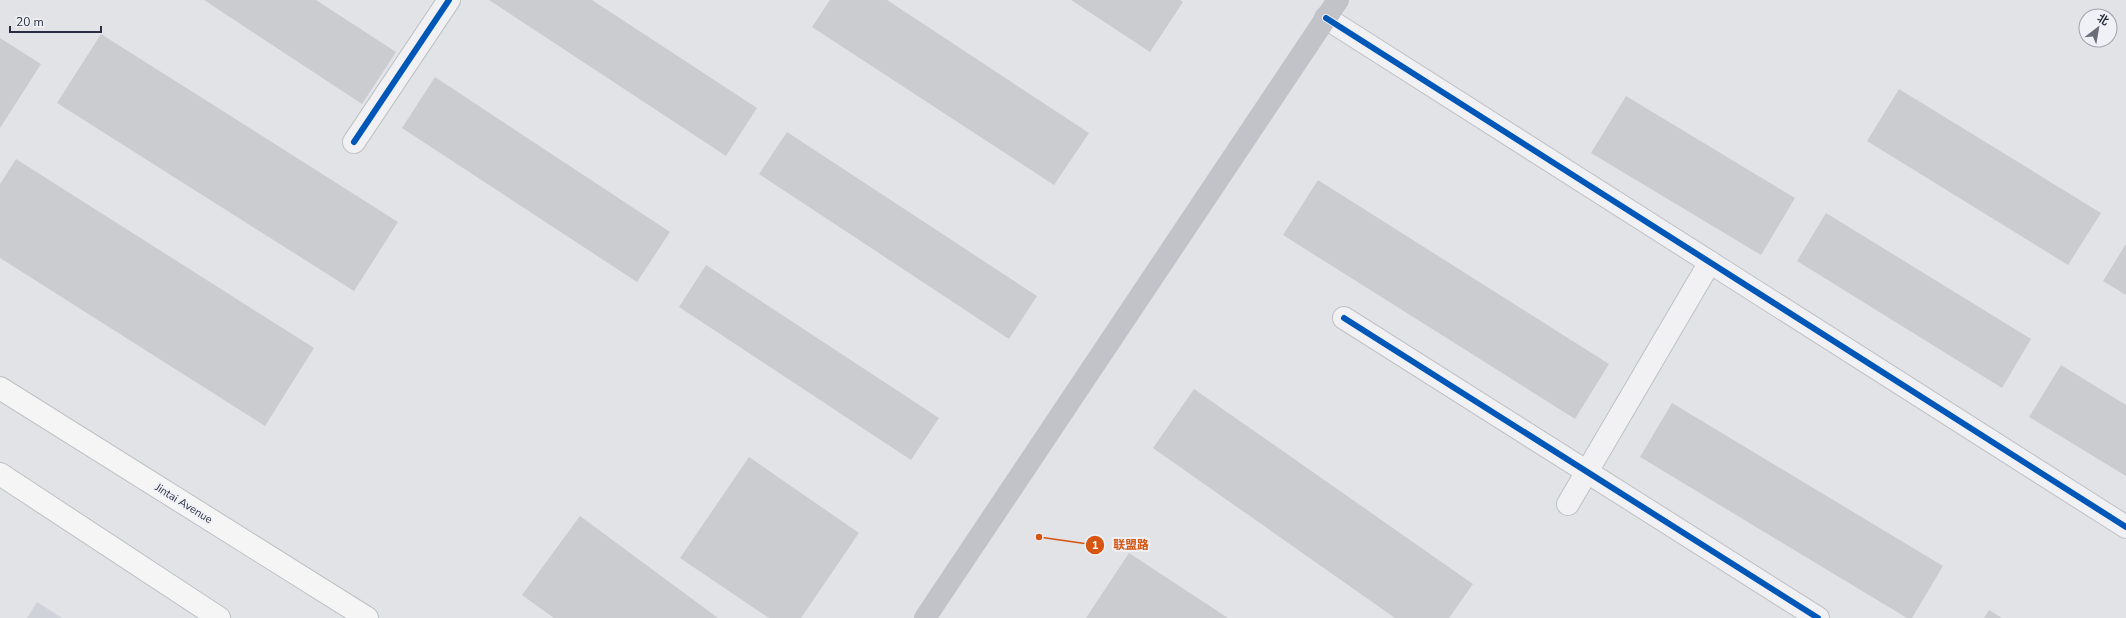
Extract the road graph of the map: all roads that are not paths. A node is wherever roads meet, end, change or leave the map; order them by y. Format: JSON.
{"nodes":[{"id":1,"x":449,"y":0,"type":"edge"},
{"id":2,"x":1332,"y":9,"type":"edge"},
{"id":3,"x":354,"y":142,"type":"dead end"},
{"id":4,"x":1710,"y":262,"type":"junction"},
{"id":5,"x":1344,"y":318,"type":"dead end"},
{"id":6,"x":0,"y":388,"type":"edge"},
{"id":7,"x":1587,"y":472,"type":"junction"},
{"id":8,"x":0,"y":474,"type":"edge"},
{"id":9,"x":1568,"y":504,"type":"dead end"},
{"id":10,"x":2126,"y":527,"type":"edge"},
{"id":11,"x":219,"y":618,"type":"edge"},
{"id":12,"x":367,"y":618,"type":"edge"},
{"id":13,"x":925,"y":618,"type":"edge"},
{"id":14,"x":1818,"y":618,"type":"edge"}],
"edges":[{"from":1,"to":3,"type":"street"},
{"from":2,"to":4,"type":"street"},
{"from":2,"to":13,"type":"main road"},
{"from":4,"to":7,"type":"street"},
{"from":4,"to":10,"type":"street"},
{"from":5,"to":7,"type":"street"},
{"from":6,"to":12,"type":"main road","name":"Jintai Avenue"},
{"from":7,"to":9,"type":"street"},
{"from":7,"to":14,"type":"street"},
{"from":8,"to":11,"type":"main road"}]}
